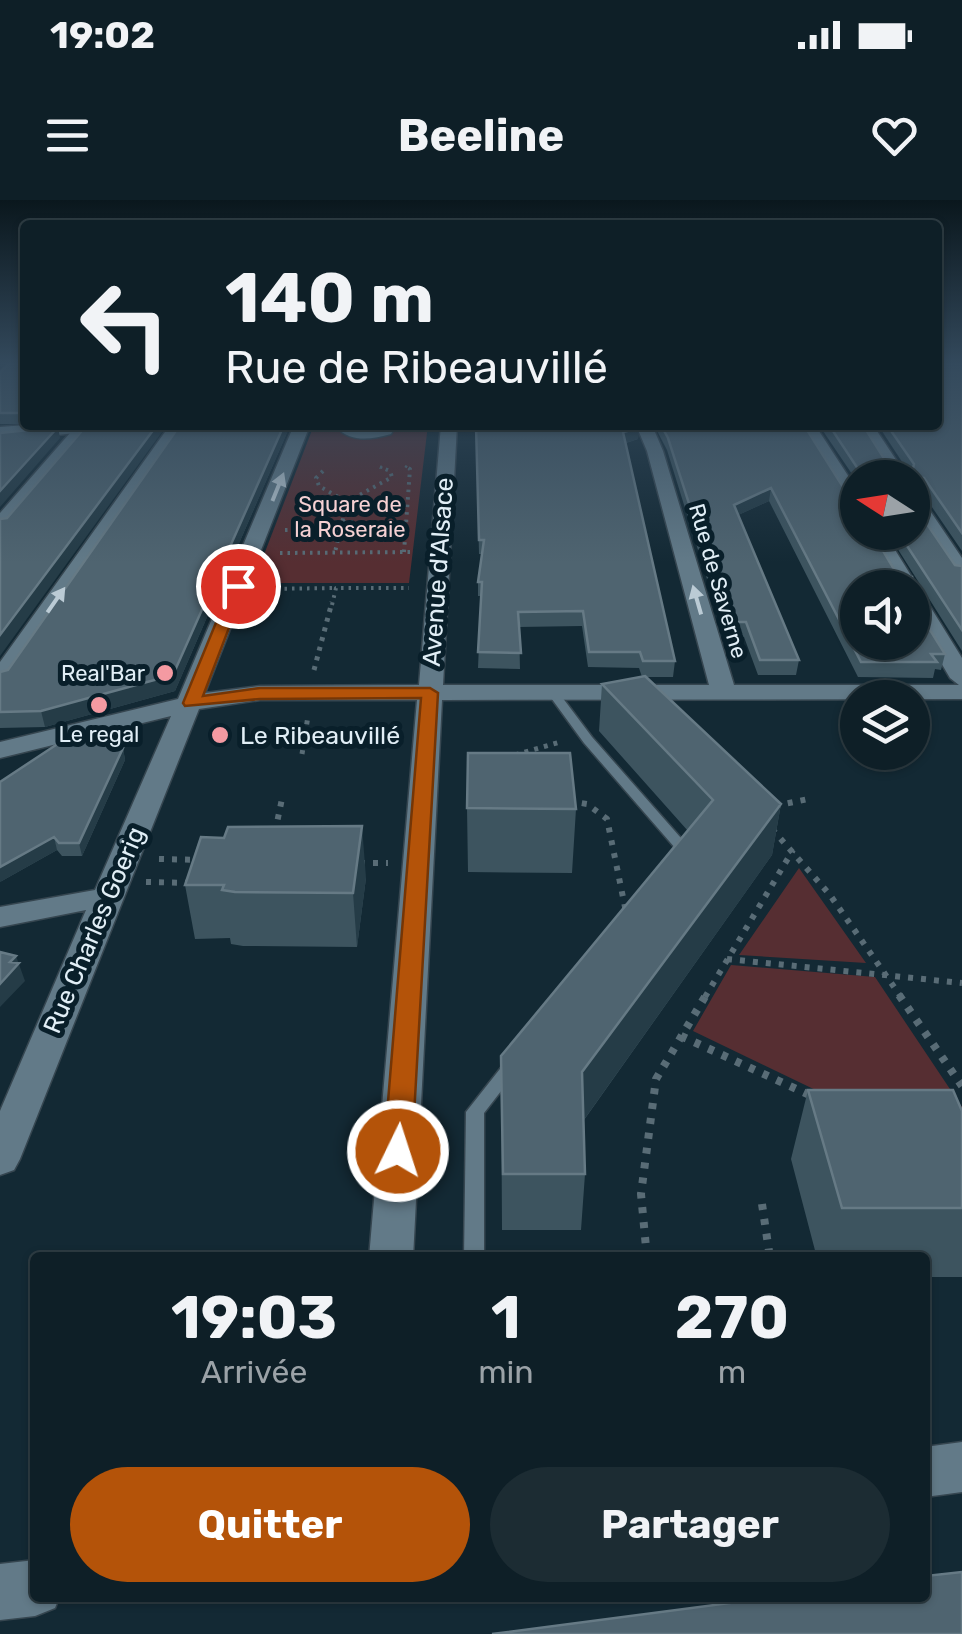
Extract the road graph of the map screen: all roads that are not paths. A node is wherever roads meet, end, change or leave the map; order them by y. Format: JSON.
{"nodes":[{"id":1,"x":42,"y":430,"type":"edge"},
{"id":2,"x":82,"y":430,"type":"edge"},
{"id":3,"x":300,"y":430,"type":"edge"},
{"id":4,"x":346,"y":430,"type":"edge"},
{"id":5,"x":386,"y":430,"type":"edge"},
{"id":6,"x":449,"y":430,"type":"edge"},
{"id":7,"x":646,"y":430,"type":"edge"},
{"id":8,"x":810,"y":430,"type":"edge"},
{"id":9,"x":868,"y":430,"type":"edge"},
{"id":10,"x":175,"y":432,"type":"edge"},
{"id":11,"x":0,"y":434,"type":"edge"},
{"id":12,"x":888,"y":460,"type":"edge"},
{"id":13,"x":840,"y":477,"type":"edge"},
{"id":14,"x":0,"y":524,"type":"edge"},
{"id":15,"x":930,"y":524,"type":"edge"},
{"id":16,"x":962,"y":572,"type":"edge"},
{"id":17,"x":930,"y":623,"type":"edge"},
{"id":18,"x":962,"y":678,"type":"edge"},
{"id":19,"x":0,"y":679,"type":"edge"},
{"id":20,"x":552,"y":691,"type":"junction"},
{"id":21,"x":962,"y":692,"type":"edge"},
{"id":22,"x":430,"y":693,"type":"junction"},
{"id":23,"x":724,"y":694,"type":"junction"},
{"id":24,"x":192,"y":703,"type":"junction"},
{"id":25,"x":0,"y":750,"type":"edge"},
{"id":26,"x":115,"y":879,"type":"junction"},
{"id":27,"x":0,"y":917,"type":"edge"},
{"id":28,"x":628,"y":918,"type":"edge"},
{"id":29,"x":522,"y":1052,"type":"edge"},
{"id":30,"x":0,"y":1159,"type":"edge"},
{"id":31,"x":392,"y":1252,"type":"edge"},
{"id":32,"x":474,"y":1252,"type":"edge"},
{"id":33,"x":962,"y":1467,"type":"edge"},
{"id":34,"x":930,"y":1471,"type":"edge"},
{"id":35,"x":30,"y":1589,"type":"edge"},
{"id":36,"x":0,"y":1592,"type":"edge"}],
"edges":[{"from":1,"to":11,"type":"main road"},
{"from":2,"to":14,"type":"street"},
{"from":24,"to":3,"type":"street","name":"Rue Charles Goerig","one_way":true},
{"from":4,"to":5,"type":"street"},
{"from":6,"to":22,"type":"street","name":"Avenue d'Alsace"},
{"from":23,"to":7,"type":"street","name":"Rue de Saverne","one_way":true},
{"from":8,"to":13,"type":"street"},
{"from":9,"to":12,"type":"street"},
{"from":19,"to":10,"type":"street","one_way":true},
{"from":15,"to":16,"type":"street"},
{"from":17,"to":18,"type":"street"},
{"from":20,"to":22,"type":"street"},
{"from":20,"to":23,"type":"street"},
{"from":20,"to":28,"type":"lane"},
{"from":21,"to":23,"type":"street"},
{"from":22,"to":24,"type":"street"},
{"from":22,"to":31,"type":"street","name":"Avenue d'Alsace"},
{"from":24,"to":25,"type":"street"},
{"from":24,"to":26,"type":"street","name":"Rue Charles Goerig"},
{"from":26,"to":27,"type":"street"},
{"from":26,"to":30,"type":"street","name":"Rue Charles Goerig"},
{"from":29,"to":32,"type":"lane"},
{"from":33,"to":34,"type":"street"},
{"from":35,"to":36,"type":"street"}]}
